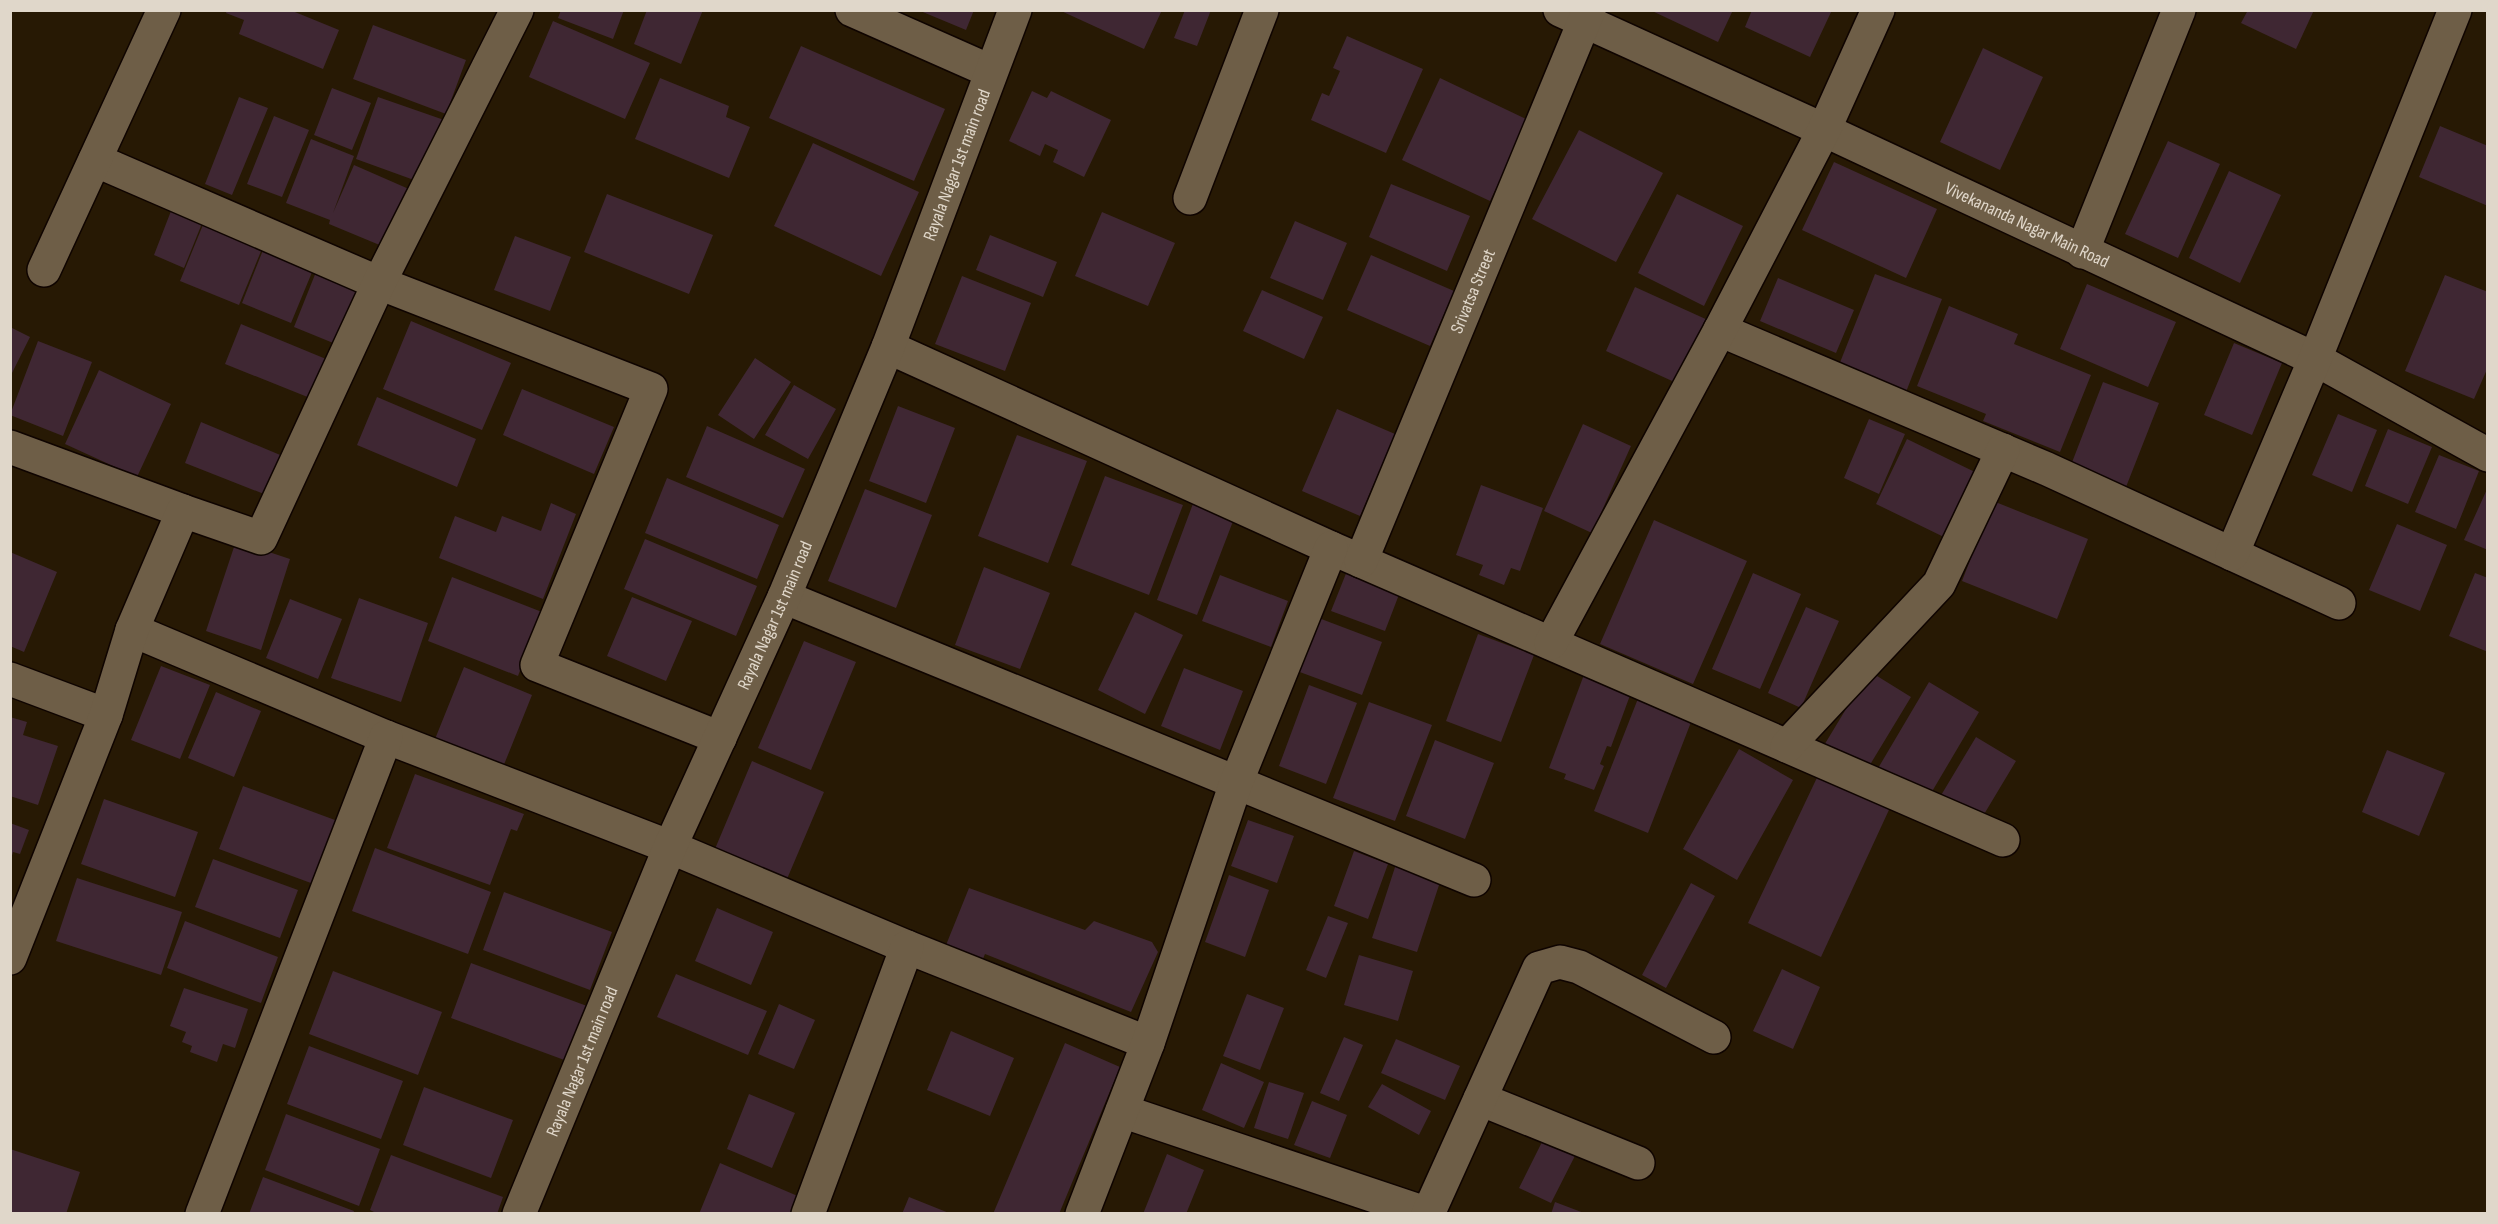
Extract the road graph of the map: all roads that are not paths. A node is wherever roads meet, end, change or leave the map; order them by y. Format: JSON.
{"nodes":[{"id":1,"x":164,"y":10,"type":"edge"},
{"id":2,"x":517,"y":10,"type":"edge"},
{"id":3,"x":852,"y":10,"type":"edge"},
{"id":4,"x":1015,"y":10,"type":"edge"},
{"id":5,"x":1262,"y":10,"type":"edge"},
{"id":6,"x":1878,"y":10,"type":"edge"},
{"id":7,"x":2179,"y":10,"type":"edge"},
{"id":8,"x":2455,"y":10,"type":"edge"},
{"id":9,"x":1578,"y":14,"type":"edge"},
{"id":10,"x":990,"y":71,"type":"junction"},
{"id":11,"x":1824,"y":130,"type":"junction"},
{"id":12,"x":95,"y":160,"type":"junction"},
{"id":13,"x":1190,"y":198,"type":"dead end"},
{"id":14,"x":2082,"y":252,"type":"junction"},
{"id":15,"x":44,"y":270,"type":"dead end"},
{"id":16,"x":379,"y":283,"type":"junction"},
{"id":17,"x":1720,"y":330,"type":"junction"},
{"id":18,"x":888,"y":346,"type":"junction"},
{"id":19,"x":2315,"y":359,"type":"junction"},
{"id":20,"x":10,"y":447,"type":"edge"},
{"id":21,"x":2003,"y":450,"type":"junction"},
{"id":22,"x":2487,"y":455,"type":"edge"},
{"id":23,"x":183,"y":511,"type":"junction"},
{"id":24,"x":1331,"y":548,"type":"junction"},
{"id":25,"x":2232,"y":554,"type":"junction"},
{"id":26,"x":1361,"y":561,"type":"junction"},
{"id":27,"x":784,"y":597,"type":"junction"},
{"id":28,"x":2339,"y":603,"type":"dead end"},
{"id":29,"x":132,"y":630,"type":"junction"},
{"id":30,"x":1551,"y":643,"type":"junction"},
{"id":31,"x":10,"y":679,"type":"edge"},
{"id":32,"x":106,"y":716,"type":"junction"},
{"id":33,"x":386,"y":737,"type":"junction"},
{"id":34,"x":720,"y":738,"type":"junction"},
{"id":35,"x":1787,"y":746,"type":"junction"},
{"id":36,"x":1236,"y":783,"type":"junction"},
{"id":37,"x":2003,"y":840,"type":"dead end"},
{"id":38,"x":670,"y":847,"type":"junction"},
{"id":39,"x":1474,"y":880,"type":"dead end"},
{"id":40,"x":907,"y":947,"type":"junction"},
{"id":41,"x":10,"y":958,"type":"edge"},
{"id":42,"x":1714,"y":1037,"type":"dead end"},
{"id":43,"x":1148,"y":1043,"type":"junction"},
{"id":44,"x":1480,"y":1099,"type":"junction"},
{"id":45,"x":1122,"y":1111,"type":"junction"},
{"id":46,"x":1638,"y":1163,"type":"dead end"},
{"id":47,"x":202,"y":1214,"type":"edge"},
{"id":48,"x":519,"y":1214,"type":"edge"},
{"id":49,"x":808,"y":1214,"type":"edge"},
{"id":50,"x":1082,"y":1214,"type":"edge"},
{"id":51,"x":1428,"y":1214,"type":"edge"}],
"edges":[{"from":1,"to":12,"type":"street"},
{"from":2,"to":16,"type":"street"},
{"from":3,"to":10,"type":"street"},
{"from":4,"to":10,"type":"street","name":"Rayala Nagar 1st main road"},
{"from":5,"to":13,"type":"street"},
{"from":6,"to":11,"type":"street"},
{"from":7,"to":14,"type":"street"},
{"from":8,"to":19,"type":"street"},
{"from":9,"to":11,"type":"street","name":"Vivekananda Nagar Main Road"},
{"from":9,"to":26,"type":"street","name":"Srivatsa Street"},
{"from":10,"to":18,"type":"street","name":"Rayala Nagar 1st main road"},
{"from":11,"to":14,"type":"street","name":"Vivekananda Nagar Main Road"},
{"from":11,"to":17,"type":"street"},
{"from":12,"to":15,"type":"street"},
{"from":12,"to":16,"type":"street"},
{"from":14,"to":19,"type":"street","name":"Vivekananda Nagar Main Road"},
{"from":16,"to":23,"type":"street"},
{"from":16,"to":34,"type":"street"},
{"from":17,"to":21,"type":"street"},
{"from":17,"to":30,"type":"street"},
{"from":18,"to":24,"type":"street"},
{"from":18,"to":27,"type":"street","name":"Rayala Nagar 1st main road"},
{"from":19,"to":22,"type":"street","name":"Vivekananda Nagar Main Road"},
{"from":19,"to":25,"type":"street"},
{"from":20,"to":23,"type":"street"},
{"from":21,"to":25,"type":"street"},
{"from":21,"to":35,"type":"street"},
{"from":23,"to":29,"type":"street"},
{"from":24,"to":26,"type":"street"},
{"from":24,"to":36,"type":"street"},
{"from":25,"to":28,"type":"street"},
{"from":26,"to":30,"type":"street"},
{"from":27,"to":34,"type":"street","name":"Rayala Nagar 1st main road"},
{"from":27,"to":36,"type":"street"},
{"from":29,"to":32,"type":"street"},
{"from":29,"to":33,"type":"street"},
{"from":30,"to":35,"type":"street"},
{"from":31,"to":32,"type":"street"},
{"from":32,"to":41,"type":"street"},
{"from":33,"to":38,"type":"street"},
{"from":33,"to":47,"type":"street"},
{"from":34,"to":38,"type":"street","name":"Rayala Nagar 1st main road"},
{"from":35,"to":37,"type":"street"},
{"from":36,"to":39,"type":"street"},
{"from":36,"to":43,"type":"street"},
{"from":38,"to":40,"type":"street"},
{"from":38,"to":48,"type":"street","name":"Rayala Nagar 1st main road"},
{"from":40,"to":43,"type":"street"},
{"from":40,"to":49,"type":"street"},
{"from":42,"to":44,"type":"street"},
{"from":43,"to":45,"type":"street"},
{"from":44,"to":46,"type":"street"},
{"from":44,"to":51,"type":"street"},
{"from":45,"to":50,"type":"street"},
{"from":45,"to":51,"type":"street"}]}
